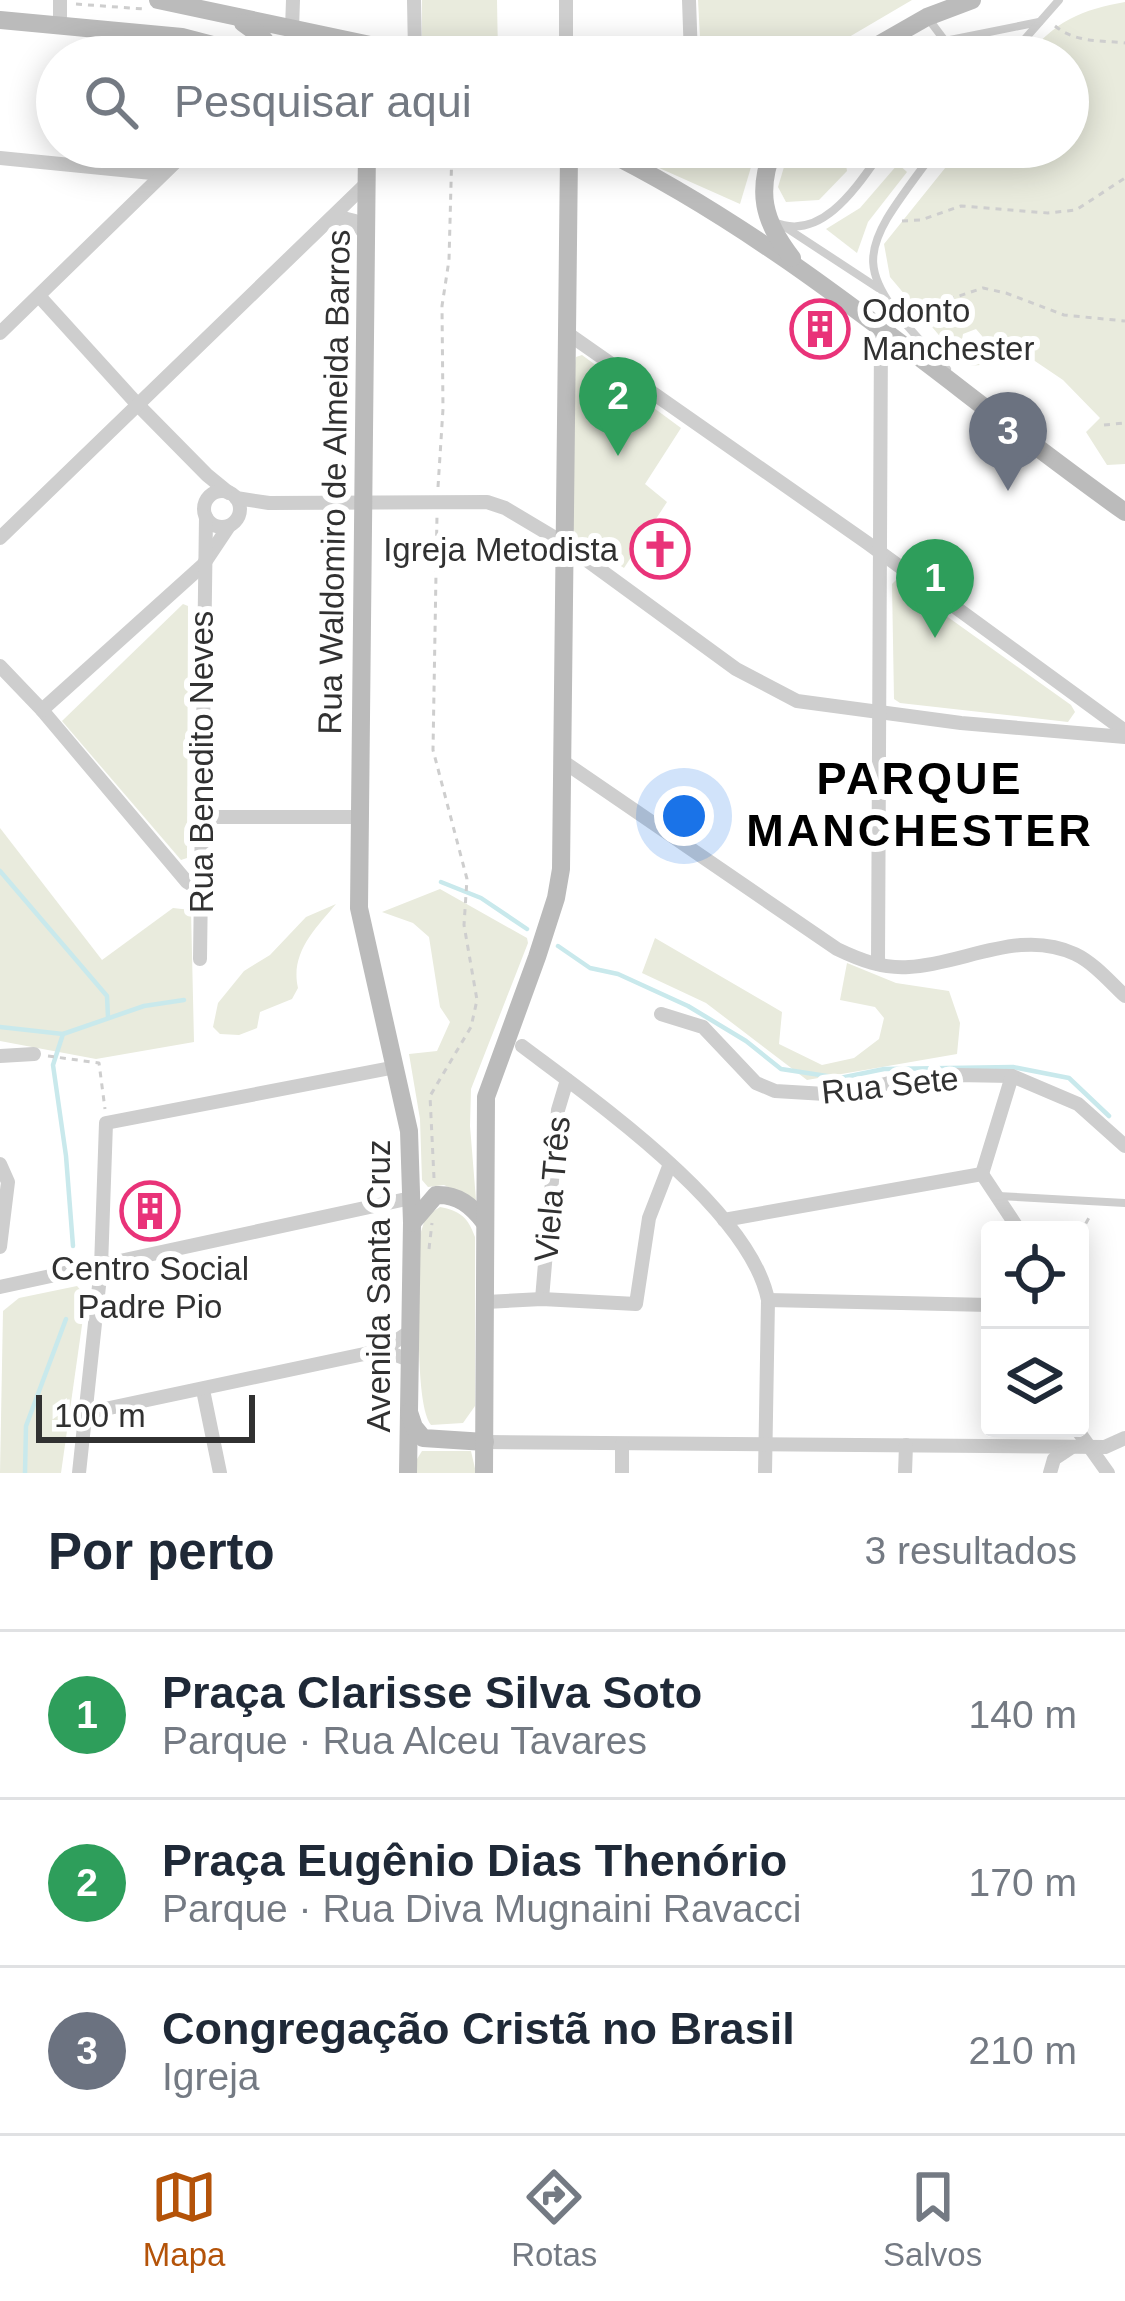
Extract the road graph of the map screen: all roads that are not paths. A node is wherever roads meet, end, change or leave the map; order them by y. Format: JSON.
{"nodes":[{"id":1,"x":60,"y":0,"type":"edge"},
{"id":2,"x":293,"y":0,"type":"edge"},
{"id":3,"x":414,"y":0,"type":"edge"},
{"id":4,"x":566,"y":0,"type":"edge"},
{"id":5,"x":689,"y":0,"type":"edge"},
{"id":6,"x":972,"y":0,"type":"edge"},
{"id":7,"x":1059,"y":0,"type":"edge"},
{"id":8,"x":171,"y":1,"type":"edge"},
{"id":9,"x":226,"y":14,"type":"junction"},
{"id":10,"x":927,"y":16,"type":"junction"},
{"id":11,"x":0,"y":20,"type":"edge"},
{"id":12,"x":1042,"y":20,"type":"junction"},
{"id":13,"x":60,"y":26,"type":"junction"},
{"id":14,"x":292,"y":28,"type":"junction"},
{"id":15,"x":162,"y":36,"type":"edge"},
{"id":16,"x":261,"y":36,"type":"edge"},
{"id":17,"x":336,"y":36,"type":"edge"},
{"id":18,"x":422,"y":36,"type":"edge"},
{"id":19,"x":566,"y":36,"type":"edge"},
{"id":20,"x":690,"y":36,"type":"edge"},
{"id":21,"x":893,"y":36,"type":"edge"},
{"id":22,"x":941,"y":36,"type":"edge"},
{"id":23,"x":968,"y":36,"type":"edge"},
{"id":24,"x":1028,"y":36,"type":"edge"},
{"id":25,"x":0,"y":158,"type":"edge"},
{"id":26,"x":36,"y":162,"type":"edge"},
{"id":27,"x":101,"y":168,"type":"edge"},
{"id":28,"x":168,"y":168,"type":"edge"},
{"id":29,"x":367,"y":168,"type":"edge"},
{"id":30,"x":569,"y":168,"type":"edge"},
{"id":31,"x":634,"y":168,"type":"edge"},
{"id":32,"x":767,"y":168,"type":"edge"},
{"id":33,"x":869,"y":168,"type":"edge"},
{"id":34,"x":922,"y":168,"type":"edge"},
{"id":35,"x":162,"y":174,"type":"junction"},
{"id":36,"x":367,"y":182,"type":"junction"},
{"id":37,"x":328,"y":223,"type":"junction"},
{"id":38,"x":775,"y":223,"type":"junction"},
{"id":39,"x":367,"y":237,"type":"junction"},
{"id":40,"x":817,"y":282,"type":"junction"},
{"id":41,"x":880,"y":290,"type":"junction"},
{"id":42,"x":39,"y":296,"type":"junction"},
{"id":43,"x":881,"y":331,"type":"junction"},
{"id":44,"x":0,"y":333,"type":"edge"},
{"id":45,"x":567,"y":333,"type":"junction"},
{"id":46,"x":907,"y":350,"type":"junction"},
{"id":47,"x":880,"y":363,"type":"junction"},
{"id":48,"x":138,"y":406,"type":"junction"},
{"id":49,"x":983,"y":407,"type":"junction"},
{"id":50,"x":190,"y":458,"type":"junction"},
{"id":51,"x":233,"y":495,"type":"junction"},
{"id":52,"x":1116,"y":499,"type":"edge"},
{"id":53,"x":364,"y":502,"type":"junction"},
{"id":54,"x":206,"y":509,"type":"junction"},
{"id":55,"x":1125,"y":512,"type":"edge"},
{"id":56,"x":229,"y":526,"type":"junction"},
{"id":57,"x":0,"y":538,"type":"edge"},
{"id":58,"x":562,"y":542,"type":"junction"},
{"id":59,"x":878,"y":552,"type":"junction"},
{"id":60,"x":203,"y":565,"type":"junction"},
{"id":61,"x":0,"y":667,"type":"edge"},
{"id":62,"x":42,"y":710,"type":"junction"},
{"id":63,"x":878,"y":712,"type":"junction"},
{"id":64,"x":1125,"y":734,"type":"edge"},
{"id":65,"x":561,"y":760,"type":"junction"},
{"id":66,"x":200,"y":817,"type":"junction"},
{"id":67,"x":359,"y":817,"type":"junction"},
{"id":68,"x":200,"y":889,"type":"junction"},
{"id":69,"x":200,"y":959,"type":"dead end"},
{"id":70,"x":878,"y":964,"type":"junction"},
{"id":71,"x":1125,"y":996,"type":"edge"},
{"id":72,"x":661,"y":1014,"type":"dead end"},
{"id":73,"x":522,"y":1046,"type":"dead end"},
{"id":74,"x":42,"y":1055,"type":"road end"},
{"id":75,"x":0,"y":1056,"type":"edge"},
{"id":76,"x":396,"y":1067,"type":"junction"},
{"id":77,"x":1012,"y":1076,"type":"junction"},
{"id":78,"x":567,"y":1080,"type":"junction"},
{"id":79,"x":1125,"y":1146,"type":"edge"},
{"id":80,"x":0,"y":1165,"type":"edge"},
{"id":81,"x":670,"y":1165,"type":"junction"},
{"id":82,"x":982,"y":1174,"type":"junction"},
{"id":83,"x":436,"y":1195,"type":"junction"},
{"id":84,"x":996,"y":1196,"type":"junction"},
{"id":85,"x":412,"y":1198,"type":"junction"},
{"id":86,"x":1125,"y":1203,"type":"edge"},
{"id":87,"x":724,"y":1220,"type":"junction"},
{"id":88,"x":1012,"y":1221,"type":"edge"},
{"id":89,"x":412,"y":1223,"type":"junction"},
{"id":90,"x":485,"y":1223,"type":"junction"},
{"id":91,"x":0,"y":1247,"type":"edge"},
{"id":92,"x":101,"y":1267,"type":"junction"},
{"id":93,"x":0,"y":1287,"type":"edge"},
{"id":94,"x":542,"y":1299,"type":"junction"},
{"id":95,"x":767,"y":1300,"type":"junction"},
{"id":96,"x":485,"y":1302,"type":"junction"},
{"id":97,"x":981,"y":1305,"type":"edge"},
{"id":98,"x":410,"y":1332,"type":"junction"},
{"id":99,"x":383,"y":1350,"type":"junction"},
{"id":100,"x":409,"y":1360,"type":"junction"},
{"id":101,"x":202,"y":1390,"type":"junction"},
{"id":102,"x":408,"y":1408,"type":"junction"},
{"id":103,"x":485,"y":1409,"type":"junction"},
{"id":104,"x":86,"y":1413,"type":"junction"},
{"id":105,"x":1083,"y":1437,"type":"edge"},
{"id":106,"x":423,"y":1438,"type":"junction"},
{"id":107,"x":1125,"y":1438,"type":"edge"},
{"id":108,"x":485,"y":1442,"type":"junction"},
{"id":109,"x":765,"y":1443,"type":"junction"},
{"id":110,"x":622,"y":1444,"type":"junction"},
{"id":111,"x":906,"y":1444,"type":"junction"},
{"id":112,"x":1034,"y":1445,"type":"junction"},
{"id":113,"x":1072,"y":1447,"type":"junction"},
{"id":114,"x":1090,"y":1447,"type":"junction"},
{"id":115,"x":79,"y":1473,"type":"edge"},
{"id":116,"x":220,"y":1473,"type":"edge"},
{"id":117,"x":408,"y":1473,"type":"edge"},
{"id":118,"x":484,"y":1473,"type":"edge"},
{"id":119,"x":622,"y":1473,"type":"edge"},
{"id":120,"x":765,"y":1473,"type":"edge"},
{"id":121,"x":905,"y":1473,"type":"edge"},
{"id":122,"x":1049,"y":1473,"type":"edge"},
{"id":123,"x":1108,"y":1473,"type":"edge"}],
"edges":[{"from":1,"to":13,"type":"street"},
{"from":2,"to":14,"type":"street"},
{"from":3,"to":18,"type":"street"},
{"from":4,"to":19,"type":"street"},
{"from":5,"to":20,"type":"street"},
{"from":6,"to":10,"type":"main road"},
{"from":7,"to":12,"type":"lane"},
{"from":8,"to":9,"type":"main road"},
{"from":9,"to":14,"type":"main road"},
{"from":9,"to":16,"type":"main road"},
{"from":10,"to":21,"type":"main road"},
{"from":10,"to":22,"type":"lane"},
{"from":11,"to":13,"type":"main road"},
{"from":12,"to":23,"type":"lane"},
{"from":12,"to":24,"type":"lane"},
{"from":13,"to":15,"type":"main road"},
{"from":14,"to":17,"type":"main road"},
{"from":25,"to":26,"type":"street"},
{"from":27,"to":35,"type":"street"},
{"from":28,"to":35,"type":"street"},
{"from":29,"to":36,"type":"main road","name":"Rua Waldomiro de Almeida Barros"},
{"from":30,"to":45,"type":"main road"},
{"from":31,"to":40,"type":"main road"},
{"from":32,"to":38,"type":"main road"},
{"from":33,"to":38,"type":"lane"},
{"from":34,"to":41,"type":"lane"},
{"from":35,"to":42,"type":"street"},
{"from":36,"to":37,"type":"street"},
{"from":36,"to":39,"type":"main road","name":"Rua Waldomiro de Almeida Barros"},
{"from":37,"to":39,"type":"street"},
{"from":37,"to":48,"type":"street"},
{"from":38,"to":40,"type":"main road"},
{"from":38,"to":41,"type":"lane"},
{"from":39,"to":53,"type":"main road","name":"Rua Waldomiro de Almeida Barros"},
{"from":40,"to":43,"type":"main road"},
{"from":41,"to":49,"type":"lane"},
{"from":42,"to":44,"type":"street"},
{"from":42,"to":48,"type":"street"},
{"from":43,"to":46,"type":"main road"},
{"from":43,"to":47,"type":"street"},
{"from":45,"to":58,"type":"main road"},
{"from":45,"to":59,"type":"street"},
{"from":46,"to":47,"type":"street"},
{"from":46,"to":49,"type":"main road"},
{"from":47,"to":59,"type":"street"},
{"from":48,"to":50,"type":"street"},
{"from":48,"to":57,"type":"street"},
{"from":49,"to":52,"type":"main road"},
{"from":50,"to":51,"type":"street"},
{"from":50,"to":54,"type":"street"},
{"from":51,"to":53,"type":"street"},
{"from":51,"to":54,"type":"street"},
{"from":51,"to":56,"type":"street"},
{"from":52,"to":55,"type":"main road"},
{"from":53,"to":58,"type":"street"},
{"from":53,"to":67,"type":"main road","name":"Rua Waldomiro de Almeida Barros"},
{"from":54,"to":56,"type":"street"},
{"from":54,"to":60,"type":"street","name":"Rua Benedito Neves"},
{"from":56,"to":60,"type":"street","name":"Rua Benedito Neves"},
{"from":58,"to":63,"type":"street"},
{"from":58,"to":65,"type":"main road"},
{"from":59,"to":63,"type":"street"},
{"from":59,"to":64,"type":"street"},
{"from":60,"to":62,"type":"street"},
{"from":60,"to":66,"type":"street","name":"Rua Benedito Neves"},
{"from":61,"to":62,"type":"street"},
{"from":62,"to":68,"type":"street"},
{"from":63,"to":64,"type":"street"},
{"from":63,"to":70,"type":"street"},
{"from":65,"to":70,"type":"street"},
{"from":65,"to":90,"type":"main road"},
{"from":66,"to":67,"type":"street"},
{"from":66,"to":68,"type":"street","name":"Rua Benedito Neves"},
{"from":67,"to":76,"type":"main road","name":"Avenida Santa Cruz"},
{"from":68,"to":69,"type":"street","name":"Rua Benedito Neves"},
{"from":70,"to":71,"type":"street"},
{"from":72,"to":77,"type":"street","name":"Rua Sete"},
{"from":73,"to":78,"type":"street"},
{"from":74,"to":75,"type":"street"},
{"from":76,"to":85,"type":"main road","name":"Avenida Santa Cruz"},
{"from":76,"to":92,"type":"street"},
{"from":77,"to":79,"type":"street","name":"Rua Sete"},
{"from":77,"to":82,"type":"street"},
{"from":78,"to":81,"type":"street"},
{"from":78,"to":94,"type":"street","name":"Viela Três"},
{"from":80,"to":91,"type":"street"},
{"from":81,"to":87,"type":"street"},
{"from":81,"to":94,"type":"street"},
{"from":82,"to":84,"type":"street"},
{"from":82,"to":87,"type":"street"},
{"from":83,"to":85,"type":"main road"},
{"from":83,"to":89,"type":"main road"},
{"from":83,"to":90,"type":"main road"},
{"from":84,"to":86,"type":"lane"},
{"from":84,"to":88,"type":"street"},
{"from":85,"to":89,"type":"main road","name":"Avenida Santa Cruz"},
{"from":85,"to":92,"type":"street"},
{"from":87,"to":95,"type":"street"},
{"from":89,"to":98,"type":"main road","name":"Avenida Santa Cruz"},
{"from":90,"to":96,"type":"main road"},
{"from":92,"to":93,"type":"street"},
{"from":92,"to":104,"type":"street"},
{"from":94,"to":96,"type":"street"},
{"from":95,"to":97,"type":"street"},
{"from":95,"to":109,"type":"street"},
{"from":96,"to":103,"type":"main road"},
{"from":98,"to":99,"type":"street"},
{"from":98,"to":100,"type":"main road","name":"Avenida Santa Cruz"},
{"from":99,"to":100,"type":"street"},
{"from":99,"to":101,"type":"street"},
{"from":100,"to":102,"type":"main road","name":"Avenida Santa Cruz"},
{"from":101,"to":104,"type":"street"},
{"from":101,"to":116,"type":"street"},
{"from":102,"to":106,"type":"main road"},
{"from":102,"to":117,"type":"main road","name":"Avenida Santa Cruz"},
{"from":103,"to":106,"type":"main road"},
{"from":103,"to":108,"type":"main road"},
{"from":104,"to":115,"type":"street"},
{"from":105,"to":114,"type":"street"},
{"from":106,"to":108,"type":"main road"},
{"from":107,"to":114,"type":"street"},
{"from":108,"to":110,"type":"street"},
{"from":108,"to":118,"type":"main road"},
{"from":109,"to":110,"type":"street"},
{"from":109,"to":111,"type":"street"},
{"from":109,"to":120,"type":"street"},
{"from":110,"to":119,"type":"street"},
{"from":111,"to":112,"type":"street"},
{"from":111,"to":121,"type":"street"},
{"from":112,"to":113,"type":"street"},
{"from":112,"to":122,"type":"street"},
{"from":113,"to":114,"type":"street"},
{"from":113,"to":122,"type":"street"},
{"from":114,"to":123,"type":"street"}]}
